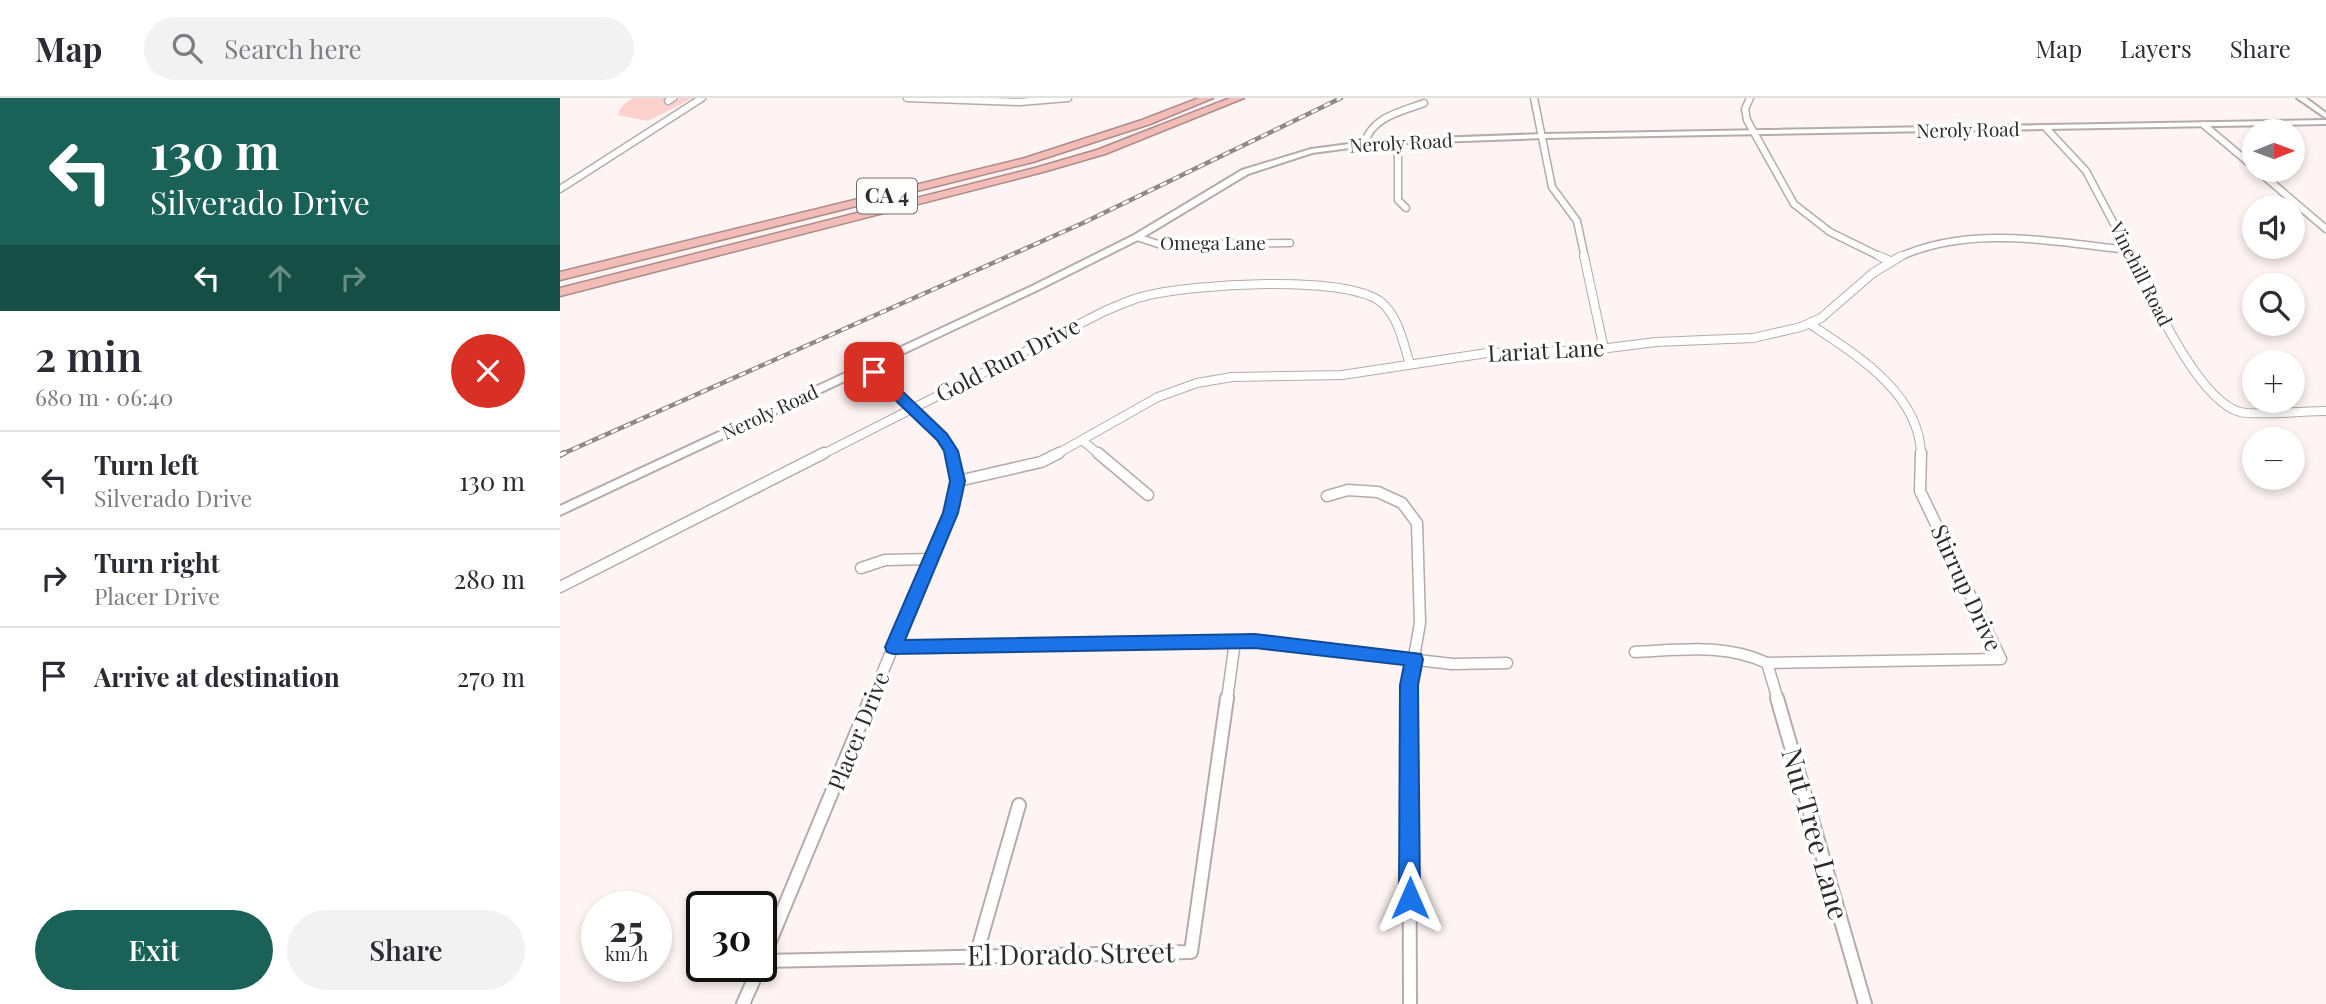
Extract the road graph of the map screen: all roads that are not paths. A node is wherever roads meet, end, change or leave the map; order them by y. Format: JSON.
{"nodes":[{"id":1,"x":702,"y":98,"type":"edge"},
{"id":2,"x":907,"y":98,"type":"edge"},
{"id":3,"x":919,"y":98,"type":"edge"},
{"id":4,"x":1068,"y":98,"type":"edge"},
{"id":5,"x":1192,"y":98,"type":"edge"},
{"id":6,"x":1208,"y":98,"type":"edge"},
{"id":7,"x":1239,"y":98,"type":"edge"},
{"id":8,"x":1534,"y":98,"type":"edge"},
{"id":9,"x":1750,"y":98,"type":"edge"},
{"id":10,"x":2301,"y":98,"type":"edge"},
{"id":11,"x":1424,"y":103,"type":"dead end"},
{"id":12,"x":2326,"y":116,"type":"edge"},
{"id":13,"x":2326,"y":122,"type":"edge"},
{"id":14,"x":2204,"y":125,"type":"junction"},
{"id":15,"x":2046,"y":128,"type":"junction"},
{"id":16,"x":1754,"y":134,"type":"junction"},
{"id":17,"x":1106,"y":136,"type":"junction"},
{"id":18,"x":1543,"y":136,"type":"junction"},
{"id":19,"x":1398,"y":141,"type":"junction"},
{"id":20,"x":1365,"y":143,"type":"junction"},
{"id":21,"x":2242,"y":158,"type":"edge"},
{"id":22,"x":2270,"y":182,"type":"edge"},
{"id":23,"x":560,"y":189,"type":"edge"},
{"id":24,"x":1406,"y":208,"type":"dead end"},
{"id":25,"x":2326,"y":229,"type":"edge"},
{"id":26,"x":1137,"y":237,"type":"junction"},
{"id":27,"x":1290,"y":243,"type":"dead end"},
{"id":28,"x":2129,"y":250,"type":"junction"},
{"id":29,"x":1890,"y":261,"type":"junction"},
{"id":30,"x":560,"y":276,"type":"edge"},
{"id":31,"x":560,"y":294,"type":"edge"},
{"id":32,"x":1810,"y":324,"type":"junction"},
{"id":33,"x":1604,"y":349,"type":"junction"},
{"id":34,"x":1410,"y":364,"type":"junction"},
{"id":35,"x":868,"y":367,"type":"junction"},
{"id":36,"x":912,"y":409,"type":"junction"},
{"id":37,"x":2326,"y":411,"type":"edge"},
{"id":38,"x":1083,"y":442,"type":"junction"},
{"id":39,"x":958,"y":481,"type":"junction"},
{"id":40,"x":1148,"y":495,"type":"dead end"},
{"id":41,"x":1327,"y":496,"type":"dead end"},
{"id":42,"x":560,"y":511,"type":"edge"},
{"id":43,"x":931,"y":559,"type":"junction"},
{"id":44,"x":861,"y":568,"type":"dead end"},
{"id":45,"x":560,"y":587,"type":"edge"},
{"id":46,"x":1235,"y":641,"type":"junction"},
{"id":47,"x":893,"y":647,"type":"junction"},
{"id":48,"x":1635,"y":652,"type":"dead end"},
{"id":49,"x":1414,"y":659,"type":"junction"},
{"id":50,"x":1507,"y":663,"type":"dead end"},
{"id":51,"x":1767,"y":663,"type":"junction"},
{"id":52,"x":1019,"y":806,"type":"dead end"},
{"id":53,"x":777,"y":925,"type":"edge"},
{"id":54,"x":976,"y":956,"type":"junction"},
{"id":55,"x":777,"y":962,"type":"edge"},
{"id":56,"x":753,"y":982,"type":"edge"},
{"id":57,"x":743,"y":1004,"type":"edge"},
{"id":58,"x":1410,"y":1004,"type":"edge"},
{"id":59,"x":1865,"y":1004,"type":"edge"}],
"edges":[{"from":1,"to":23,"type":"street"},
{"from":2,"to":3,"type":"street"},
{"from":3,"to":4,"type":"street"},
{"from":5,"to":17,"type":"highway"},
{"from":6,"to":17,"type":"highway","number":"CA 4"},
{"from":7,"to":31,"type":"highway","number":"CA 4"},
{"from":8,"to":18,"type":"street"},
{"from":9,"to":16,"type":"street"},
{"from":10,"to":12,"type":"street"},
{"from":11,"to":20,"type":"street"},
{"from":13,"to":14,"type":"street","name":"Neroly Road"},
{"from":14,"to":15,"type":"street","name":"Neroly Road"},
{"from":14,"to":21,"type":"street"},
{"from":15,"to":16,"type":"street","name":"Neroly Road"},
{"from":15,"to":28,"type":"street","name":"Vinehill Road"},
{"from":16,"to":18,"type":"street","name":"Neroly Road"},
{"from":16,"to":29,"type":"street"},
{"from":17,"to":30,"type":"highway","number":"CA 4"},
{"from":18,"to":19,"type":"street","name":"Neroly Road"},
{"from":18,"to":33,"type":"street"},
{"from":19,"to":20,"type":"street","name":"Neroly Road"},
{"from":19,"to":24,"type":"street"},
{"from":20,"to":26,"type":"street","name":"Neroly Road"},
{"from":22,"to":25,"type":"street"},
{"from":26,"to":27,"type":"street","name":"Omega Lane"},
{"from":26,"to":35,"type":"street","name":"Neroly Road"},
{"from":28,"to":29,"type":"street","name":"Lariat Lane"},
{"from":28,"to":37,"type":"street","name":"Vinehill Road"},
{"from":29,"to":32,"type":"street","name":"Lariat Lane"},
{"from":32,"to":33,"type":"street","name":"Lariat Lane"},
{"from":32,"to":51,"type":"street","name":"Stirrup Drive"},
{"from":33,"to":34,"type":"street","name":"Lariat Lane"},
{"from":34,"to":36,"type":"street","name":"Gold Run Drive"},
{"from":34,"to":38,"type":"street","name":"Lariat Lane"},
{"from":35,"to":36,"type":"street","name":"Placer Drive"},
{"from":35,"to":42,"type":"street","name":"Neroly Road"},
{"from":36,"to":39,"type":"street","name":"Placer Drive"},
{"from":36,"to":45,"type":"street","name":"Gold Run Drive"},
{"from":38,"to":39,"type":"street","name":"Lariat Lane"},
{"from":38,"to":40,"type":"street"},
{"from":39,"to":43,"type":"street","name":"Placer Drive"},
{"from":41,"to":49,"type":"street"},
{"from":43,"to":44,"type":"street"},
{"from":43,"to":47,"type":"street","name":"Placer Drive"},
{"from":46,"to":47,"type":"street"},
{"from":46,"to":49,"type":"street"},
{"from":46,"to":54,"type":"street","name":"El Dorado Street"},
{"from":47,"to":53,"type":"street","name":"Placer Drive"},
{"from":48,"to":51,"type":"street","name":"Stirrup Drive"},
{"from":49,"to":50,"type":"street"},
{"from":49,"to":58,"type":"street"},
{"from":51,"to":59,"type":"street","name":"Nut Tree Lane"},
{"from":52,"to":54,"type":"street"},
{"from":54,"to":55,"type":"street","name":"El Dorado Street"},
{"from":56,"to":57,"type":"street","name":"Placer Drive"}]}
